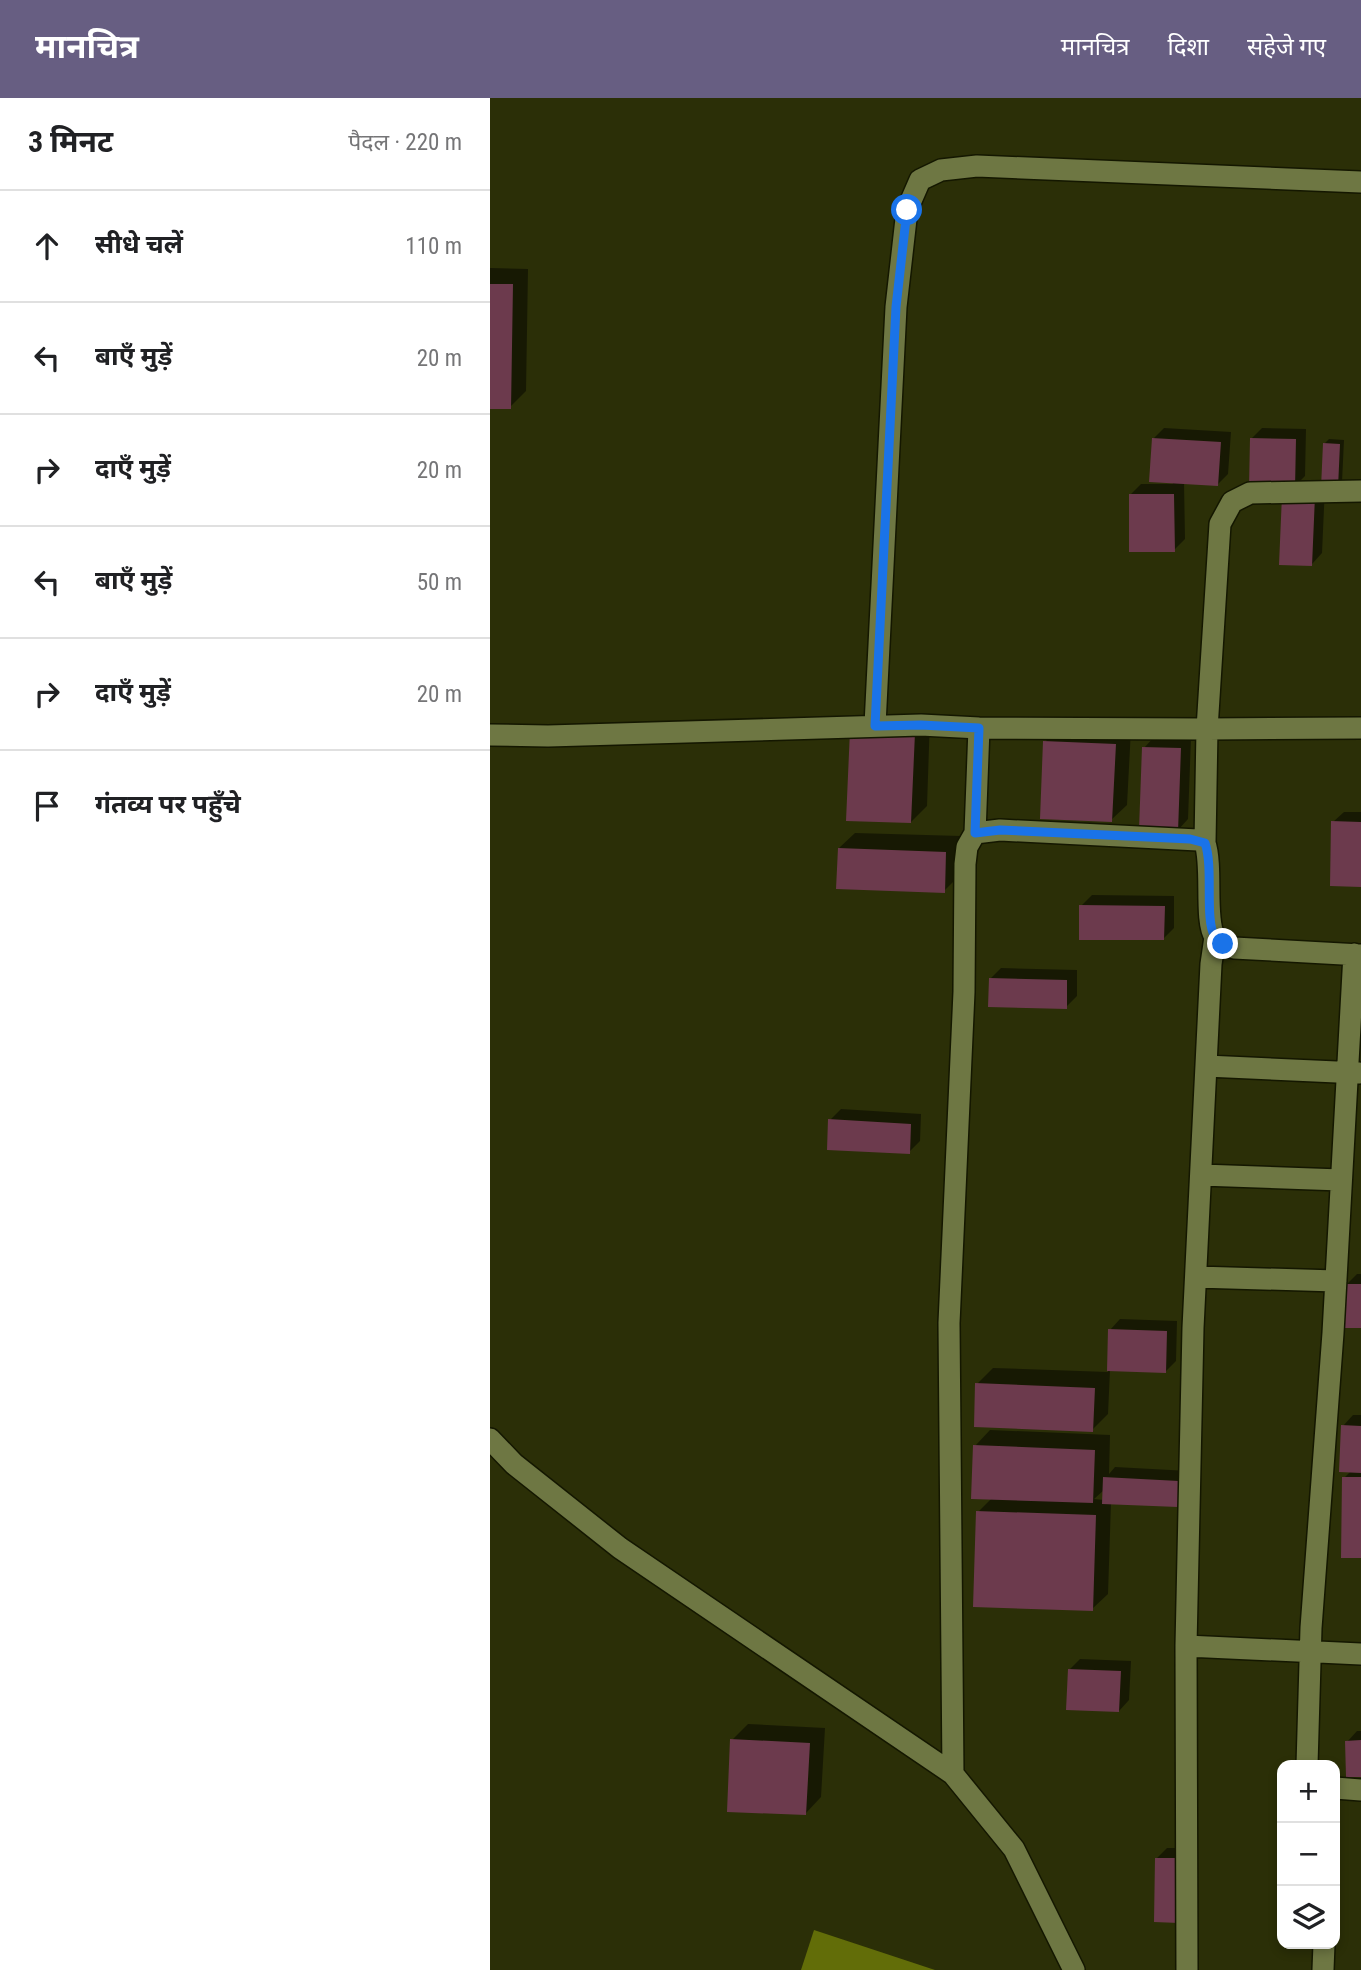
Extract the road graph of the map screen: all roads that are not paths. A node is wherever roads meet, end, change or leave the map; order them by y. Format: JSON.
{"nodes":[{"id":1,"x":1361,"y":182,"type":"edge"},
{"id":2,"x":1361,"y":491,"type":"edge"},
{"id":3,"x":875,"y":726,"type":"junction"},
{"id":4,"x":979,"y":728,"type":"junction"},
{"id":5,"x":1361,"y":728,"type":"edge"},
{"id":6,"x":1206,"y":729,"type":"junction"},
{"id":7,"x":490,"y":735,"type":"edge"},
{"id":8,"x":975,"y":833,"type":"junction"},
{"id":9,"x":1205,"y":843,"type":"junction"},
{"id":10,"x":1215,"y":937,"type":"junction"},
{"id":11,"x":1357,"y":955,"type":"edge"},
{"id":12,"x":1206,"y":1066,"type":"junction"},
{"id":13,"x":1354,"y":1072,"type":"edge"},
{"id":14,"x":1200,"y":1175,"type":"junction"},
{"id":15,"x":1341,"y":1181,"type":"junction"},
{"id":16,"x":1196,"y":1277,"type":"junction"},
{"id":17,"x":1336,"y":1281,"type":"junction"},
{"id":18,"x":490,"y":1439,"type":"edge"},
{"id":19,"x":1185,"y":1646,"type":"junction"},
{"id":20,"x":1310,"y":1650,"type":"junction"},
{"id":21,"x":1361,"y":1654,"type":"edge"},
{"id":22,"x":1307,"y":1760,"type":"edge"},
{"id":23,"x":953,"y":1774,"type":"junction"},
{"id":24,"x":1340,"y":1788,"type":"edge"},
{"id":25,"x":1361,"y":1790,"type":"edge"},
{"id":26,"x":1324,"y":1949,"type":"edge"},
{"id":27,"x":1074,"y":1970,"type":"edge"},
{"id":28,"x":1187,"y":1970,"type":"edge"},
{"id":29,"x":1322,"y":1970,"type":"edge"}],
"edges":[{"from":1,"to":3,"type":"street"},
{"from":2,"to":6,"type":"street"},
{"from":3,"to":4,"type":"street"},
{"from":3,"to":7,"type":"street"},
{"from":4,"to":6,"type":"street"},
{"from":4,"to":8,"type":"street"},
{"from":5,"to":6,"type":"street"},
{"from":6,"to":9,"type":"street"},
{"from":8,"to":9,"type":"street"},
{"from":8,"to":23,"type":"street"},
{"from":9,"to":10,"type":"street"},
{"from":10,"to":11,"type":"street"},
{"from":10,"to":12,"type":"street"},
{"from":11,"to":13,"type":"street"},
{"from":12,"to":13,"type":"street"},
{"from":12,"to":14,"type":"street"},
{"from":13,"to":15,"type":"street"},
{"from":14,"to":15,"type":"street"},
{"from":14,"to":16,"type":"street"},
{"from":15,"to":17,"type":"street"},
{"from":16,"to":17,"type":"street"},
{"from":16,"to":19,"type":"street"},
{"from":17,"to":20,"type":"street"},
{"from":18,"to":23,"type":"street"},
{"from":19,"to":20,"type":"street"},
{"from":19,"to":28,"type":"street"},
{"from":20,"to":21,"type":"street"},
{"from":20,"to":22,"type":"street"},
{"from":23,"to":27,"type":"street"},
{"from":24,"to":25,"type":"street"},
{"from":26,"to":29,"type":"street"}]}
